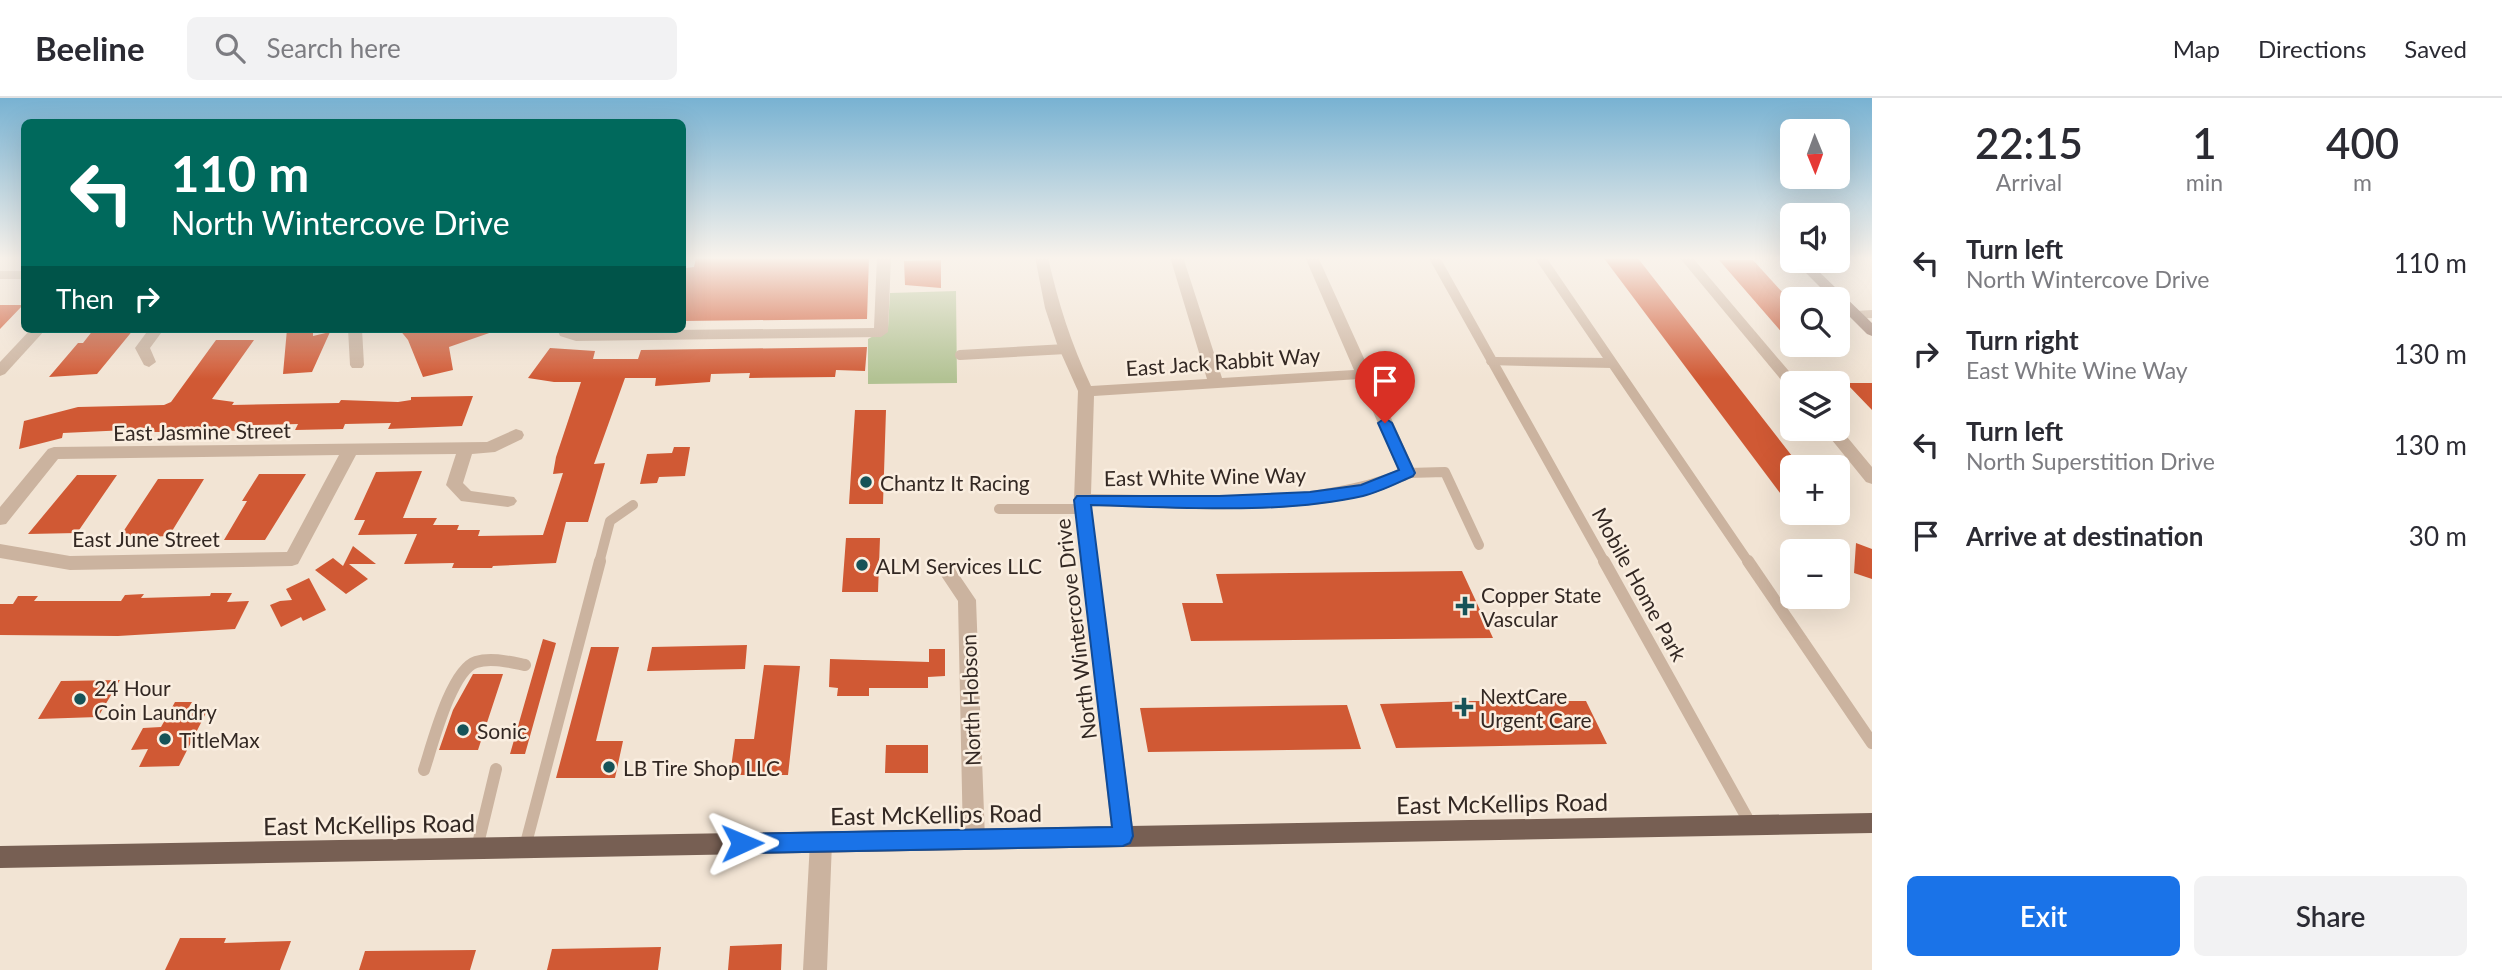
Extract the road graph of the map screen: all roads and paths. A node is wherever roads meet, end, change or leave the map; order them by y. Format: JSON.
{"nodes":[{"id":1,"x":882,"y":298,"type":"edge"},
{"id":2,"x":1050,"y":298,"type":"edge"},
{"id":3,"x":1189,"y":298,"type":"edge"},
{"id":4,"x":1329,"y":298,"type":"edge"},
{"id":5,"x":1457,"y":298,"type":"edge"},
{"id":6,"x":1567,"y":298,"type":"edge"},
{"id":7,"x":1720,"y":298,"type":"edge"},
{"id":8,"x":1838,"y":298,"type":"edge"},
{"id":9,"x":1872,"y":314,"type":"edge"},
{"id":10,"x":1856,"y":315,"type":"junction"},
{"id":11,"x":1872,"y":331,"type":"edge"},
{"id":12,"x":34,"y":333,"type":"edge"},
{"id":13,"x":154,"y":333,"type":"edge"},
{"id":14,"x":355,"y":333,"type":"edge"},
{"id":15,"x":565,"y":333,"type":"edge"},
{"id":16,"x":1066,"y":349,"type":"junction"},
{"id":17,"x":960,"y":355,"type":"dead end"},
{"id":18,"x":149,"y":362,"type":"dead end"},
{"id":19,"x":1493,"y":362,"type":"junction"},
{"id":20,"x":1611,"y":363,"type":"junction"},
{"id":21,"x":357,"y":365,"type":"dead end"},
{"id":22,"x":0,"y":371,"type":"edge"},
{"id":23,"x":1782,"y":371,"type":"edge"},
{"id":24,"x":1363,"y":374,"type":"junction"},
{"id":25,"x":1216,"y":382,"type":"junction"},
{"id":26,"x":1086,"y":391,"type":"junction"},
{"id":27,"x":516,"y":435,"type":"dead end"},
{"id":28,"x":1840,"y":441,"type":"edge"},
{"id":29,"x":466,"y":448,"type":"junction"},
{"id":30,"x":350,"y":451,"type":"junction"},
{"id":31,"x":1408,"y":473,"type":"junction"},
{"id":32,"x":1872,"y":478,"type":"edge"},
{"id":33,"x":509,"y":500,"type":"dead end"},
{"id":34,"x":1083,"y":504,"type":"junction"},
{"id":35,"x":633,"y":505,"type":"dead end"},
{"id":36,"x":999,"y":509,"type":"dead end"},
{"id":37,"x":0,"y":519,"type":"edge"},
{"id":38,"x":1479,"y":545,"type":"dead end"},
{"id":39,"x":0,"y":551,"type":"edge"},
{"id":40,"x":946,"y":568,"type":"dead end"},
{"id":41,"x":526,"y":665,"type":"dead end"},
{"id":42,"x":1872,"y":743,"type":"edge"},
{"id":43,"x":496,"y":769,"type":"dead end"},
{"id":44,"x":424,"y":770,"type":"dead end"},
{"id":45,"x":1872,"y":823,"type":"edge"},
{"id":46,"x":1751,"y":825,"type":"junction"},
{"id":47,"x":1123,"y":836,"type":"junction"},
{"id":48,"x":974,"y":839,"type":"junction"},
{"id":49,"x":821,"y":842,"type":"junction"},
{"id":50,"x":526,"y":847,"type":"junction"},
{"id":51,"x":477,"y":848,"type":"junction"},
{"id":52,"x":0,"y":857,"type":"edge"},
{"id":53,"x":815,"y":970,"type":"edge"}],
"edges":[{"from":1,"to":15,"type":"street"},
{"from":2,"to":16,"type":"street","name":"North Wintercove Drive"},
{"from":3,"to":25,"type":"street"},
{"from":4,"to":24,"type":"street"},
{"from":5,"to":19,"type":"lane","name":"Mobile Home Park"},
{"from":6,"to":20,"type":"lane"},
{"from":7,"to":23,"type":"street"},
{"from":8,"to":10,"type":"main road"},
{"from":9,"to":10,"type":"street"},
{"from":10,"to":11,"type":"main road"},
{"from":12,"to":22,"type":"street"},
{"from":13,"to":18,"type":"street"},
{"from":14,"to":21,"type":"street"},
{"from":16,"to":17,"type":"lane"},
{"from":16,"to":26,"type":"street","name":"North Wintercove Drive"},
{"from":19,"to":20,"type":"street"},
{"from":19,"to":46,"type":"lane","name":"Mobile Home Park"},
{"from":20,"to":42,"type":"lane"},
{"from":24,"to":25,"type":"street","name":"East Jack Rabbit Way"},
{"from":24,"to":31,"type":"street"},
{"from":25,"to":26,"type":"street","name":"East Jack Rabbit Way"},
{"from":26,"to":34,"type":"street","name":"North Wintercove Drive"},
{"from":27,"to":29,"type":"street","name":"East Jasmine Street"},
{"from":28,"to":32,"type":"street"},
{"from":29,"to":30,"type":"street","name":"East Jasmine Street"},
{"from":29,"to":33,"type":"street"},
{"from":30,"to":37,"type":"street","name":"East Jasmine Street"},
{"from":30,"to":39,"type":"street","name":"East June Street"},
{"from":31,"to":34,"type":"street","name":"East White Wine Way"},
{"from":31,"to":38,"type":"lane"},
{"from":34,"to":36,"type":"lane"},
{"from":34,"to":47,"type":"street","name":"North Wintercove Drive"},
{"from":35,"to":50,"type":"lane"},
{"from":40,"to":48,"type":"street","name":"North Hobson"},
{"from":41,"to":44,"type":"lane"},
{"from":43,"to":51,"type":"lane"},
{"from":45,"to":46,"type":"main road","name":"East McKellips Road"},
{"from":46,"to":47,"type":"main road","name":"East McKellips Road"},
{"from":47,"to":48,"type":"main road","name":"East McKellips Road"},
{"from":48,"to":49,"type":"main road","name":"East McKellips Road"},
{"from":49,"to":50,"type":"main road","name":"East McKellips Road"},
{"from":49,"to":53,"type":"street"},
{"from":50,"to":51,"type":"main road","name":"East McKellips Road"},
{"from":51,"to":52,"type":"main road","name":"East McKellips Road"}]}
